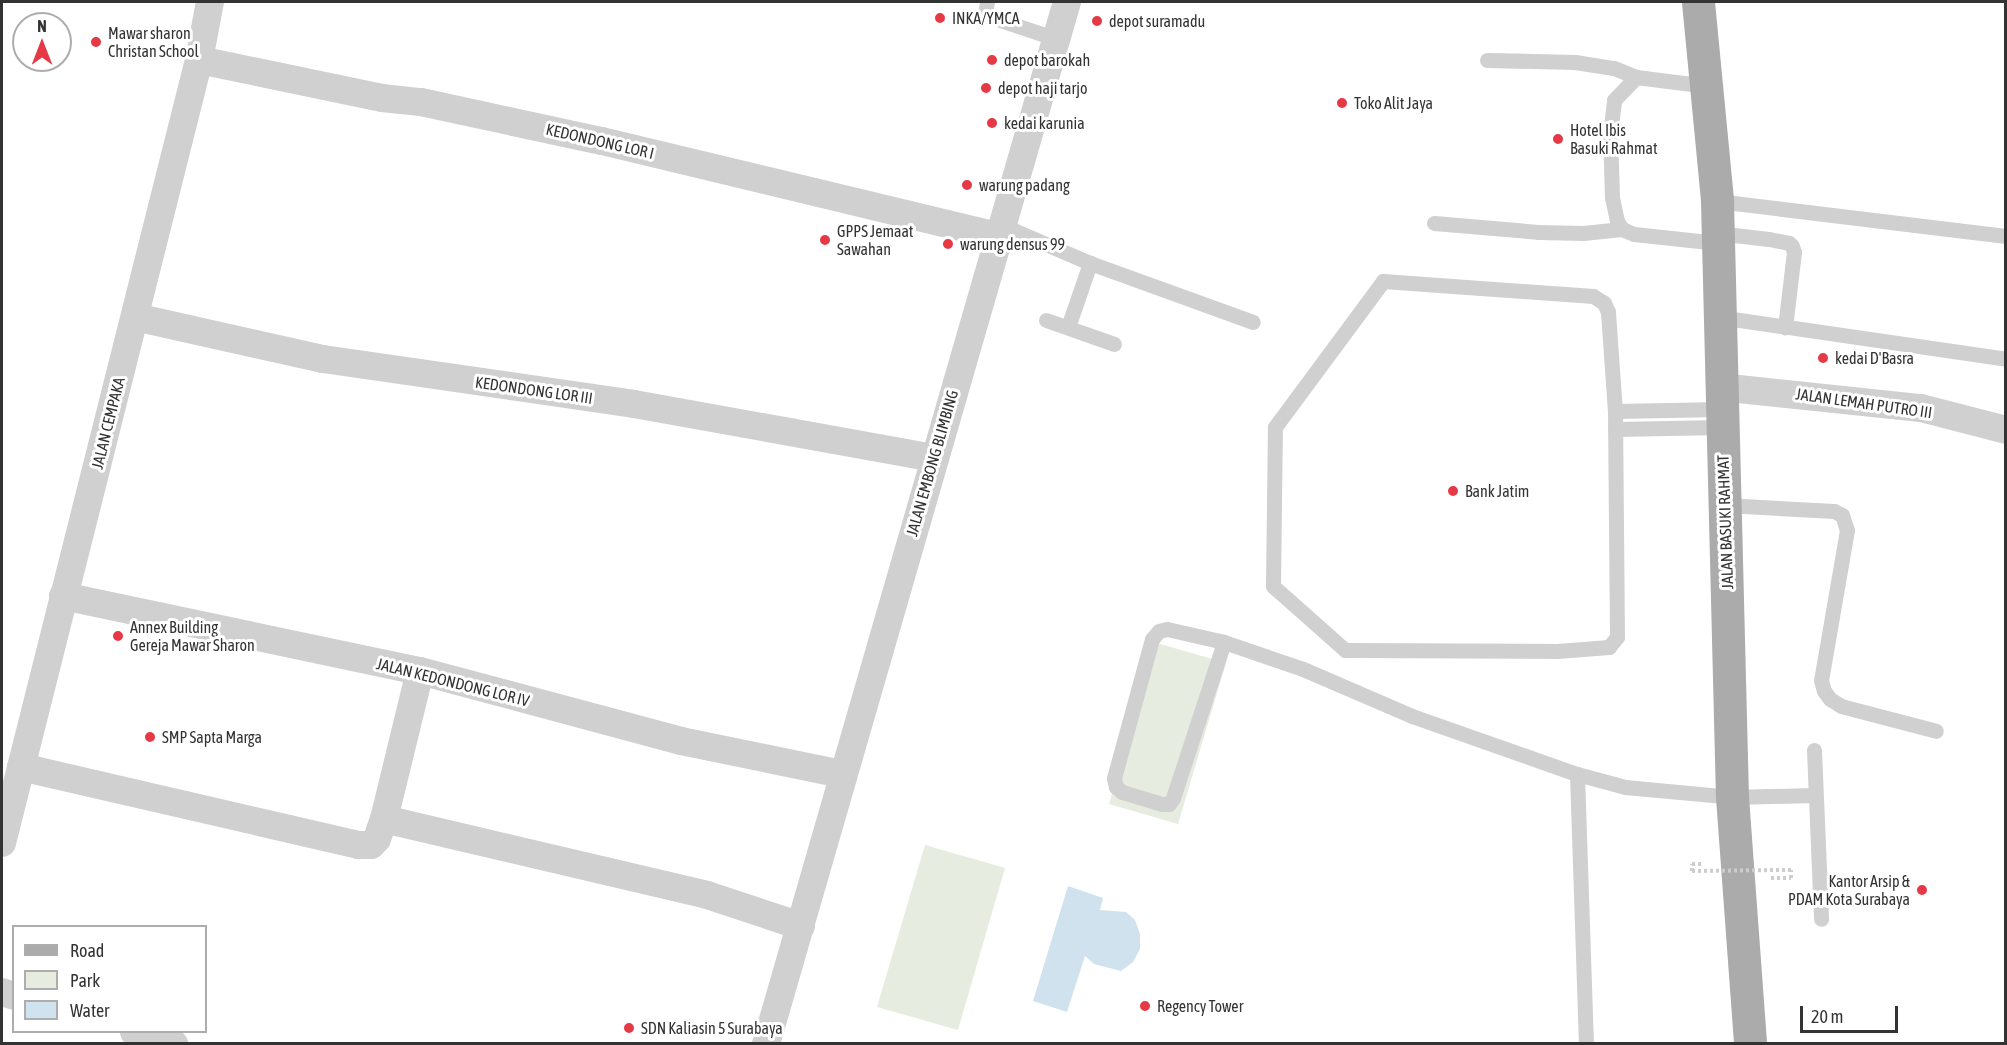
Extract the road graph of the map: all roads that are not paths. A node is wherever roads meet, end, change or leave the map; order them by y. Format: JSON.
{"nodes":[{"id":1,"x":210,"y":2,"type":"edge"},
{"id":2,"x":987,"y":2,"type":"edge"},
{"id":3,"x":1067,"y":2,"type":"edge"},
{"id":4,"x":1698,"y":2,"type":"edge"},
{"id":5,"x":1057,"y":39,"type":"junction"},
{"id":6,"x":199,"y":60,"type":"junction"},
{"id":7,"x":1487,"y":60,"type":"dead end"},
{"id":8,"x":1636,"y":77,"type":"junction"},
{"id":9,"x":1707,"y":86,"type":"junction"},
{"id":10,"x":1717,"y":201,"type":"junction"},
{"id":11,"x":1434,"y":223,"type":"dead end"},
{"id":12,"x":1623,"y":229,"type":"junction"},
{"id":13,"x":1000,"y":230,"type":"junction"},
{"id":14,"x":2006,"y":236,"type":"edge"},
{"id":15,"x":1718,"y":238,"type":"junction"},
{"id":16,"x":1090,"y":263,"type":"junction"},
{"id":17,"x":135,"y":317,"type":"junction"},
{"id":18,"x":1719,"y":317,"type":"junction"},
{"id":19,"x":1046,"y":320,"type":"dead end"},
{"id":20,"x":1252,"y":322,"type":"dead end"},
{"id":21,"x":1068,"y":327,"type":"junction"},
{"id":22,"x":1785,"y":327,"type":"junction"},
{"id":23,"x":1114,"y":344,"type":"dead end"},
{"id":24,"x":2006,"y":359,"type":"edge"},
{"id":25,"x":1721,"y":408,"type":"junction"},
{"id":26,"x":1615,"y":411,"type":"junction"},
{"id":27,"x":1615,"y":429,"type":"junction"},
{"id":28,"x":2006,"y":430,"type":"edge"},
{"id":29,"x":934,"y":458,"type":"junction"},
{"id":30,"x":1725,"y":505,"type":"junction"},
{"id":31,"x":63,"y":596,"type":"junction"},
{"id":32,"x":1224,"y":642,"type":"junction"},
{"id":33,"x":420,"y":671,"type":"junction"},
{"id":34,"x":1936,"y":731,"type":"dead end"},
{"id":35,"x":1814,"y":750,"type":"dead end"},
{"id":36,"x":21,"y":767,"type":"junction"},
{"id":37,"x":842,"y":774,"type":"junction"},
{"id":38,"x":1577,"y":774,"type":"junction"},
{"id":39,"x":1815,"y":795,"type":"junction"},
{"id":40,"x":1732,"y":797,"type":"junction"},
{"id":41,"x":384,"y":819,"type":"junction"},
{"id":42,"x":2,"y":843,"type":"edge"},
{"id":43,"x":1821,"y":919,"type":"dead end"},
{"id":44,"x":801,"y":926,"type":"junction"},
{"id":45,"x":137,"y":1033,"type":"edge"},
{"id":46,"x":174,"y":1044,"type":"edge"},
{"id":47,"x":766,"y":1044,"type":"edge"},
{"id":48,"x":1587,"y":1044,"type":"edge"},
{"id":49,"x":1749,"y":1044,"type":"edge"}],
"edges":[{"from":1,"to":6,"type":"street","name":"JALAN CEMPAKA"},
{"from":2,"to":5,"type":"lane"},
{"from":3,"to":5,"type":"street","name":"JALAN EMBONG BLIMBING"},
{"from":4,"to":9,"type":"main road","name":"JALAN BASUKI RAHMAT"},
{"from":5,"to":13,"type":"street","name":"JALAN EMBONG BLIMBING"},
{"from":6,"to":13,"type":"street","name":"KEDONDONG LOR I"},
{"from":6,"to":17,"type":"street","name":"JALAN CEMPAKA"},
{"from":7,"to":8,"type":"lane"},
{"from":8,"to":9,"type":"lane"},
{"from":8,"to":12,"type":"lane"},
{"from":9,"to":10,"type":"main road","name":"JALAN BASUKI RAHMAT"},
{"from":10,"to":14,"type":"lane"},
{"from":10,"to":15,"type":"main road","name":"JALAN BASUKI RAHMAT"},
{"from":11,"to":12,"type":"lane"},
{"from":12,"to":15,"type":"lane"},
{"from":13,"to":16,"type":"lane"},
{"from":13,"to":29,"type":"street","name":"JALAN EMBONG BLIMBING"},
{"from":15,"to":18,"type":"main road","name":"JALAN BASUKI RAHMAT"},
{"from":15,"to":22,"type":"lane"},
{"from":16,"to":20,"type":"lane"},
{"from":16,"to":21,"type":"lane"},
{"from":17,"to":29,"type":"street","name":"KEDONDONG LOR III"},
{"from":17,"to":31,"type":"street","name":"JALAN CEMPAKA"},
{"from":18,"to":22,"type":"lane"},
{"from":18,"to":25,"type":"main road","name":"JALAN BASUKI RAHMAT"},
{"from":19,"to":21,"type":"lane"},
{"from":21,"to":23,"type":"lane"},
{"from":22,"to":24,"type":"lane"},
{"from":25,"to":26,"type":"lane"},
{"from":25,"to":27,"type":"lane"},
{"from":25,"to":28,"type":"street","name":"JALAN LEMAH PUTRO III"},
{"from":25,"to":30,"type":"main road","name":"JALAN BASUKI RAHMAT"},
{"from":26,"to":27,"type":"lane"},
{"from":26,"to":27,"type":"lane"},
{"from":29,"to":37,"type":"street","name":"JALAN EMBONG BLIMBING"},
{"from":30,"to":34,"type":"lane"},
{"from":30,"to":40,"type":"main road","name":"JALAN BASUKI RAHMAT"},
{"from":31,"to":33,"type":"street","name":"JALAN KEDONDONG LOR IV"},
{"from":31,"to":36,"type":"street","name":"JALAN CEMPAKA"},
{"from":32,"to":32,"type":"lane"},
{"from":32,"to":38,"type":"lane"},
{"from":33,"to":37,"type":"street","name":"JALAN KEDONDONG LOR IV"},
{"from":33,"to":41,"type":"street"},
{"from":35,"to":39,"type":"lane"},
{"from":36,"to":41,"type":"street"},
{"from":36,"to":42,"type":"street","name":"JALAN CEMPAKA"},
{"from":37,"to":44,"type":"street","name":"JALAN EMBONG BLIMBING"},
{"from":38,"to":40,"type":"lane"},
{"from":38,"to":48,"type":"lane"},
{"from":39,"to":40,"type":"lane"},
{"from":39,"to":43,"type":"lane"},
{"from":40,"to":49,"type":"main road","name":"JALAN BASUKI RAHMAT"},
{"from":41,"to":44,"type":"street"},
{"from":44,"to":47,"type":"street","name":"JALAN EMBONG BLIMBING"},
{"from":45,"to":46,"type":"street"}]}
